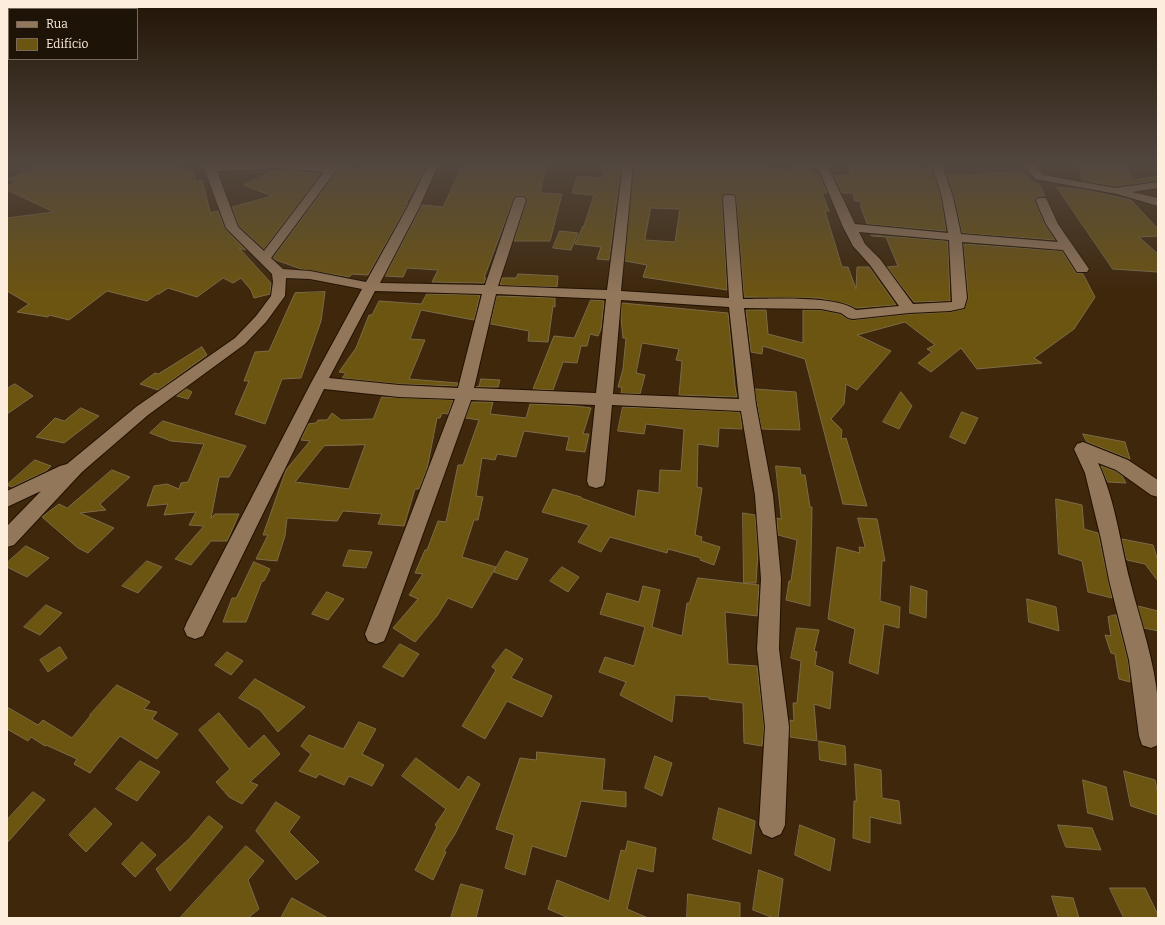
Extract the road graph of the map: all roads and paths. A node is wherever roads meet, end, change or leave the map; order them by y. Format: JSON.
{"nodes":[{"id":1,"x":224,"y":208,"type":"edge"},
{"id":2,"x":302,"y":208,"type":"edge"},
{"id":3,"x":413,"y":208,"type":"edge"},
{"id":4,"x":517,"y":208,"type":"edge"},
{"id":5,"x":623,"y":208,"type":"edge"},
{"id":6,"x":730,"y":208,"type":"edge"},
{"id":7,"x":840,"y":208,"type":"edge"},
{"id":8,"x":949,"y":208,"type":"edge"},
{"id":9,"x":1045,"y":208,"type":"edge"},
{"id":10,"x":849,"y":228,"type":"junction"},
{"id":11,"x":955,"y":237,"type":"junction"},
{"id":12,"x":1068,"y":247,"type":"junction"},
{"id":13,"x":265,"y":258,"type":"junction"},
{"id":14,"x":1082,"y":269,"type":"dead end"},
{"id":15,"x":279,"y":272,"type":"junction"},
{"id":16,"x":372,"y":287,"type":"junction"},
{"id":17,"x":490,"y":290,"type":"junction"},
{"id":18,"x":614,"y":294,"type":"junction"},
{"id":19,"x":736,"y":303,"type":"junction"},
{"id":20,"x":909,"y":309,"type":"junction"},
{"id":21,"x":319,"y":383,"type":"junction"},
{"id":22,"x":465,"y":393,"type":"junction"},
{"id":23,"x":605,"y":398,"type":"junction"},
{"id":24,"x":748,"y":405,"type":"junction"},
{"id":25,"x":76,"y":467,"type":"junction"},
{"id":26,"x":596,"y":481,"type":"dead end"},
{"id":27,"x":1158,"y":490,"type":"edge"},
{"id":28,"x":7,"y":499,"type":"edge"},
{"id":29,"x":7,"y":539,"type":"edge"},
{"id":30,"x":195,"y":629,"type":"dead end"},
{"id":31,"x":376,"y":634,"type":"dead end"},
{"id":32,"x":1151,"y":736,"type":"dead end"},
{"id":33,"x":772,"y":825,"type":"dead end"}],
"edges":[{"from":1,"to":13,"type":"street"},
{"from":2,"to":13,"type":"street"},
{"from":3,"to":16,"type":"street"},
{"from":4,"to":17,"type":"street"},
{"from":5,"to":18,"type":"street"},
{"from":6,"to":19,"type":"street"},
{"from":7,"to":10,"type":"street"},
{"from":8,"to":11,"type":"street"},
{"from":9,"to":12,"type":"street"},
{"from":10,"to":11,"type":"street"},
{"from":10,"to":20,"type":"street"},
{"from":11,"to":12,"type":"street"},
{"from":11,"to":20,"type":"street"},
{"from":12,"to":14,"type":"street"},
{"from":13,"to":15,"type":"street"},
{"from":15,"to":16,"type":"street"},
{"from":15,"to":25,"type":"street"},
{"from":16,"to":17,"type":"street"},
{"from":16,"to":21,"type":"street"},
{"from":17,"to":18,"type":"street"},
{"from":17,"to":22,"type":"street"},
{"from":18,"to":19,"type":"street"},
{"from":18,"to":23,"type":"street"},
{"from":19,"to":20,"type":"street"},
{"from":19,"to":24,"type":"street"},
{"from":21,"to":22,"type":"street"},
{"from":21,"to":30,"type":"street"},
{"from":22,"to":23,"type":"street"},
{"from":22,"to":31,"type":"street"},
{"from":23,"to":24,"type":"street"},
{"from":23,"to":26,"type":"street"},
{"from":24,"to":33,"type":"street"},
{"from":25,"to":28,"type":"street"},
{"from":25,"to":29,"type":"street"},
{"from":27,"to":32,"type":"street"}]}
